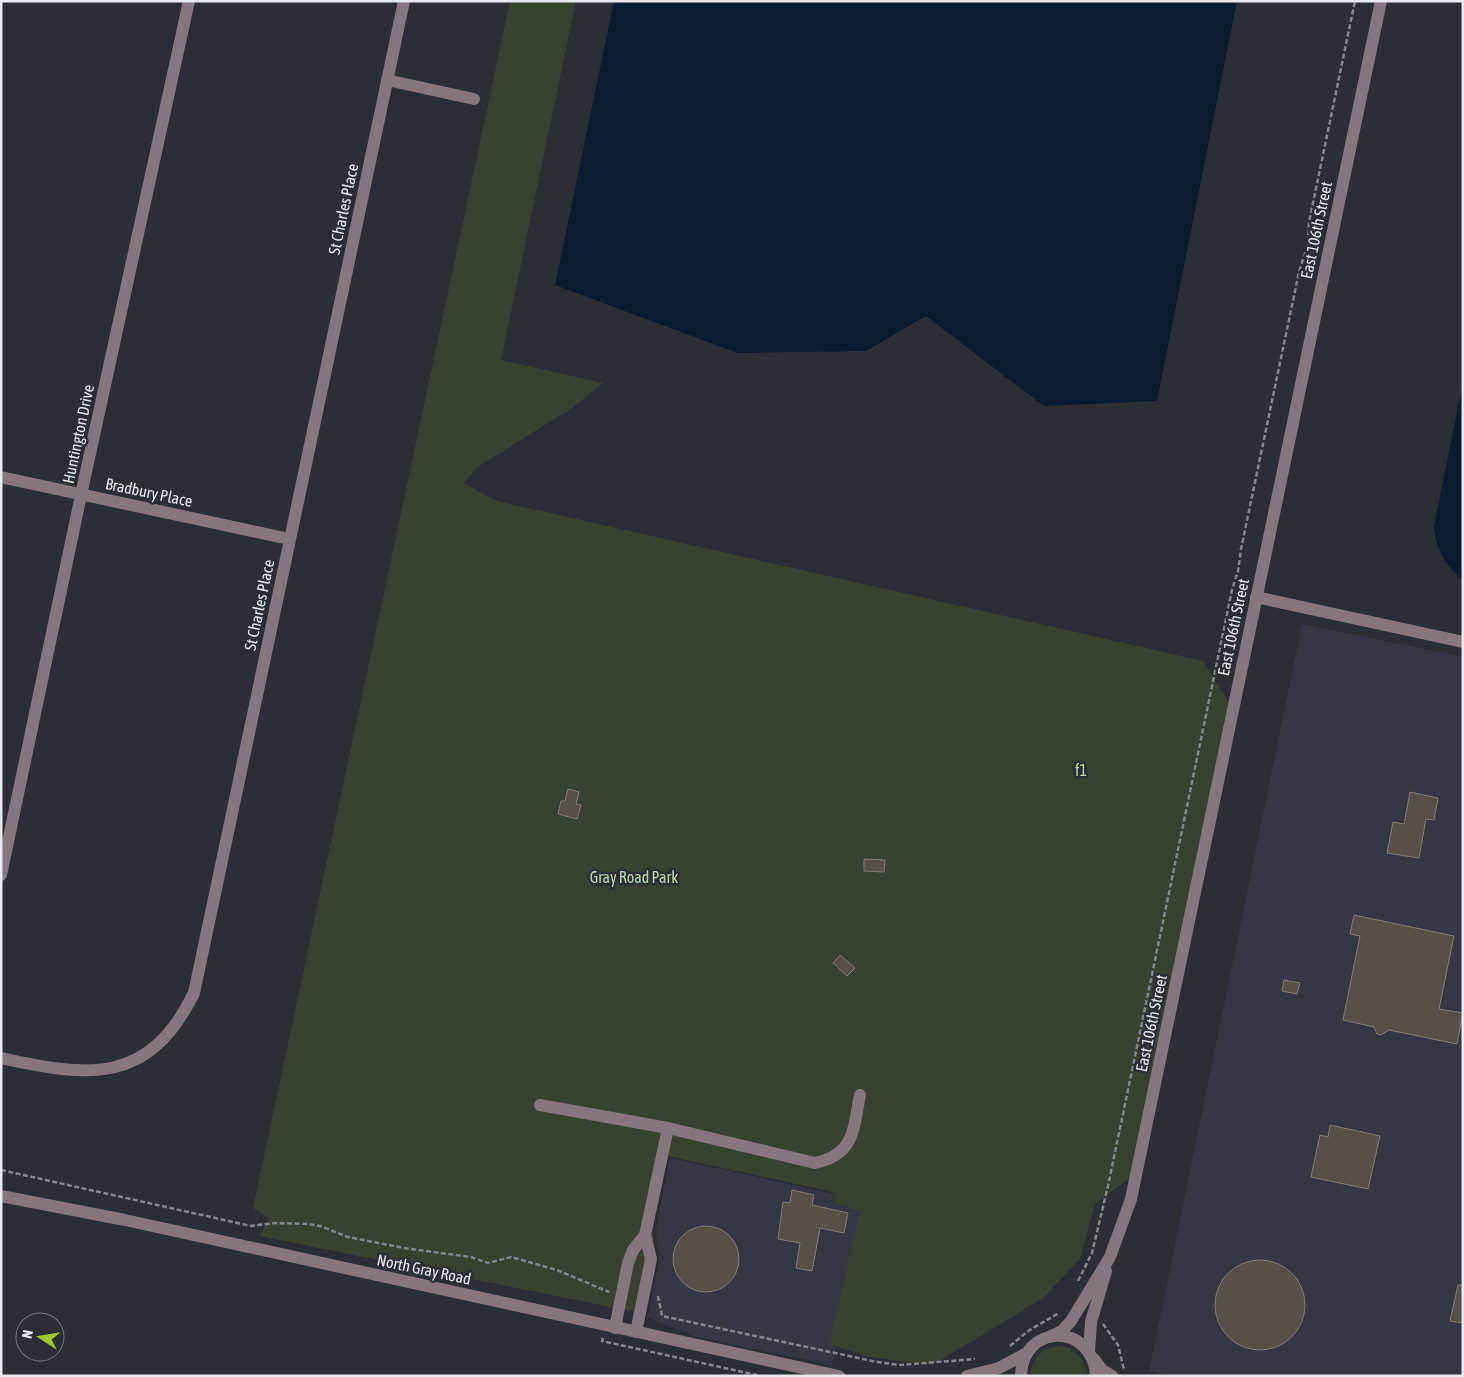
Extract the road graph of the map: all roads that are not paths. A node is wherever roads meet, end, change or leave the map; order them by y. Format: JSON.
{"nodes":[{"id":1,"x":190,"y":1,"type":"edge"},
{"id":2,"x":404,"y":1,"type":"edge"},
{"id":3,"x":1381,"y":1,"type":"edge"},
{"id":4,"x":387,"y":80,"type":"junction"},
{"id":5,"x":474,"y":99,"type":"dead end"},
{"id":6,"x":1,"y":477,"type":"edge"},
{"id":7,"x":81,"y":495,"type":"junction"},
{"id":8,"x":289,"y":539,"type":"junction"},
{"id":9,"x":1256,"y":597,"type":"junction"},
{"id":10,"x":1463,"y":642,"type":"edge"},
{"id":11,"x":3,"y":860,"type":"edge"},
{"id":12,"x":1,"y":875,"type":"edge"},
{"id":13,"x":1,"y":1058,"type":"edge"},
{"id":14,"x":860,"y":1096,"type":"dead end"},
{"id":15,"x":540,"y":1105,"type":"dead end"},
{"id":16,"x":668,"y":1128,"type":"junction"},
{"id":17,"x":1,"y":1196,"type":"edge"},
{"id":18,"x":645,"y":1236,"type":"junction"},
{"id":19,"x":1110,"y":1257,"type":"junction"},
{"id":20,"x":610,"y":1326,"type":"junction"},
{"id":21,"x":636,"y":1332,"type":"junction"},
{"id":22,"x":1049,"y":1337,"type":"junction"},
{"id":23,"x":1026,"y":1353,"type":"junction"},
{"id":24,"x":1090,"y":1354,"type":"junction"},
{"id":25,"x":1118,"y":1375,"type":"edge"},
{"id":26,"x":839,"y":1376,"type":"edge"},
{"id":27,"x":967,"y":1376,"type":"edge"},
{"id":28,"x":1021,"y":1376,"type":"edge"},
{"id":29,"x":1096,"y":1376,"type":"edge"}],
"edges":[{"from":1,"to":7,"type":"street","name":"Huntington Drive"},
{"from":2,"to":4,"type":"street","name":"St Charles Place"},
{"from":3,"to":9,"type":"street","name":"East 106th Street"},
{"from":4,"to":5,"type":"street"},
{"from":4,"to":8,"type":"street","name":"St Charles Place"},
{"from":6,"to":7,"type":"street","name":"Bradbury Place"},
{"from":7,"to":8,"type":"street","name":"Bradbury Place"},
{"from":7,"to":11,"type":"street","name":"Huntington Drive"},
{"from":8,"to":13,"type":"street","name":"St Charles Place"},
{"from":9,"to":10,"type":"street"},
{"from":9,"to":19,"type":"street","name":"East 106th Street"},
{"from":11,"to":12,"type":"street","name":"Huntington Drive"},
{"from":14,"to":16,"type":"street"},
{"from":15,"to":16,"type":"street"},
{"from":16,"to":18,"type":"street"},
{"from":17,"to":20,"type":"street","name":"North Gray Road"},
{"from":18,"to":20,"type":"street"},
{"from":18,"to":21,"type":"street"},
{"from":19,"to":22,"type":"street","name":"East 106th Street"},
{"from":19,"to":24,"type":"street","name":"East 106th Street"},
{"from":20,"to":21,"type":"street","name":"North Gray Road"},
{"from":21,"to":26,"type":"street","name":"North Gray Road"},
{"from":22,"to":23,"type":"street","name":"East 106th Street"},
{"from":22,"to":24,"type":"street"},
{"from":23,"to":27,"type":"street"},
{"from":23,"to":28,"type":"street"},
{"from":24,"to":25,"type":"street"},
{"from":24,"to":29,"type":"street","name":"East 106th Street"}]}
